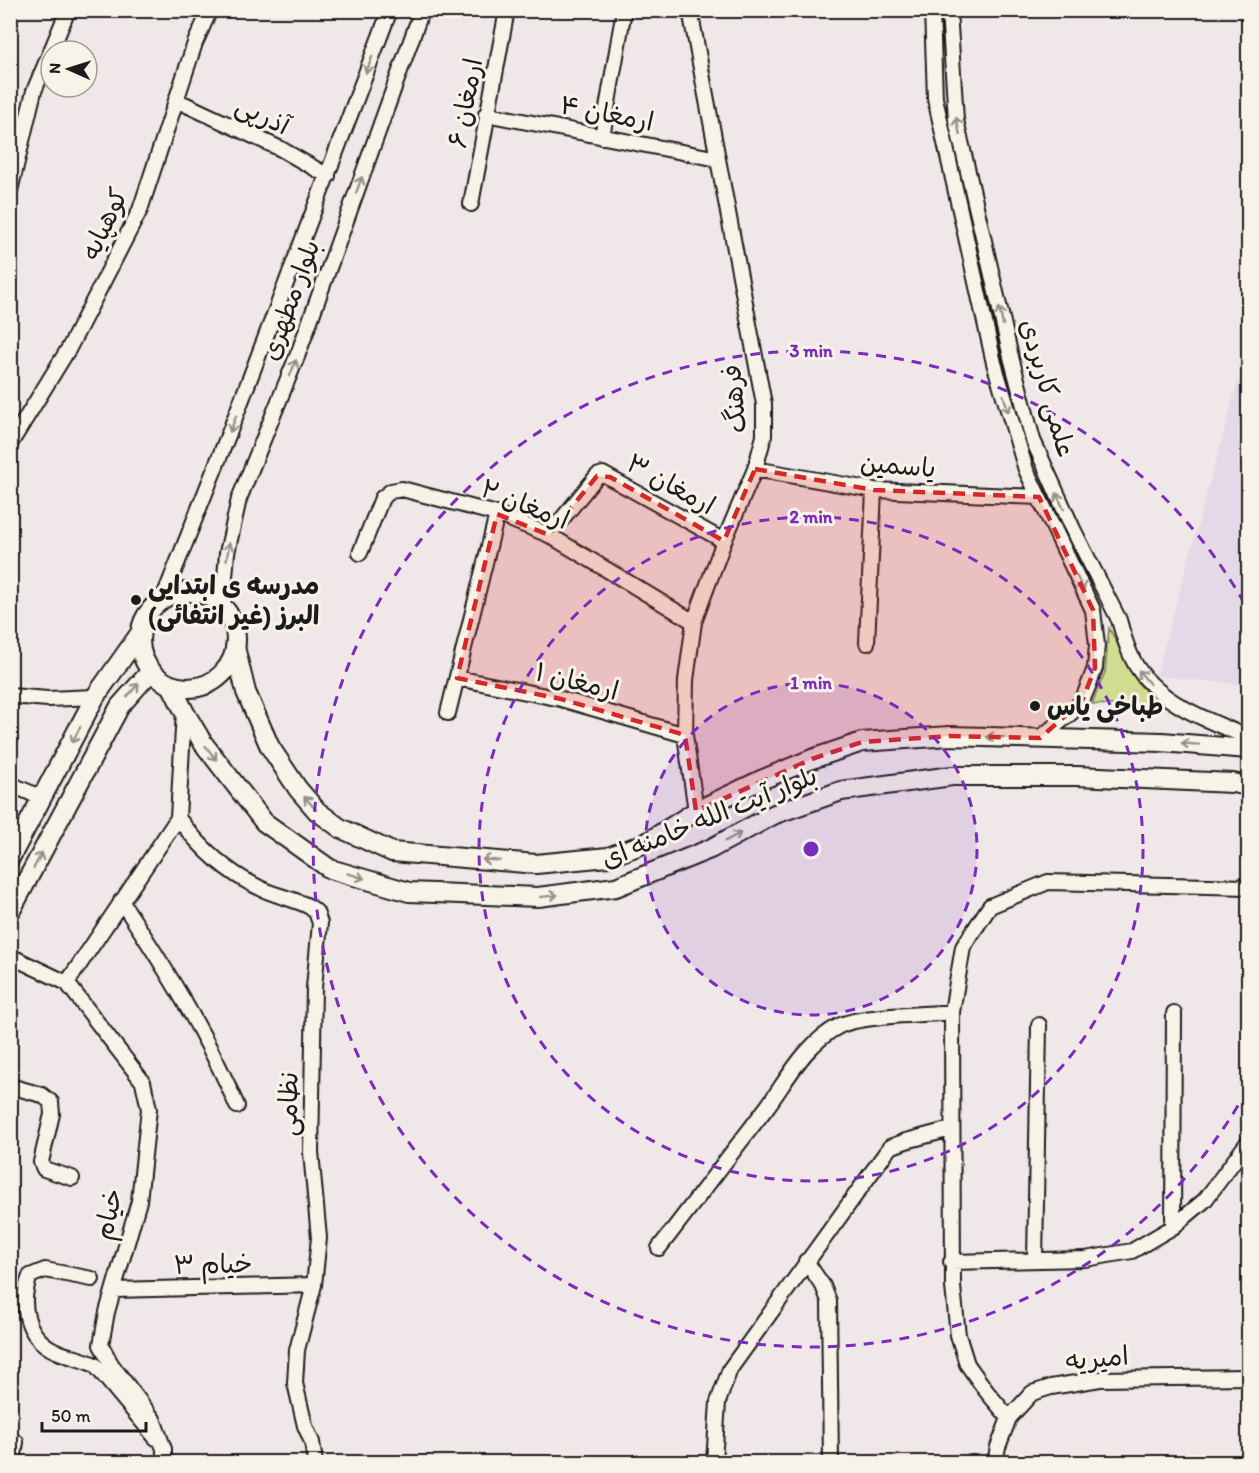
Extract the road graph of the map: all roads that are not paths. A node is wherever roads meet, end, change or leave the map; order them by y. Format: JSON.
{"nodes":[{"id":1,"x":68,"y":10,"type":"edge"},
{"id":2,"x":210,"y":10,"type":"edge"},
{"id":3,"x":390,"y":10,"type":"edge"},
{"id":4,"x":422,"y":10,"type":"edge"},
{"id":5,"x":507,"y":10,"type":"edge"},
{"id":6,"x":624,"y":10,"type":"edge"},
{"id":7,"x":690,"y":10,"type":"edge"},
{"id":8,"x":918,"y":10,"type":"edge"},
{"id":9,"x":932,"y":14,"type":"edge"},
{"id":10,"x":950,"y":16,"type":"edge"},
{"id":11,"x":56,"y":39,"type":"edge"},
{"id":12,"x":39,"y":79,"type":"edge"},
{"id":13,"x":176,"y":100,"type":"junction"},
{"id":14,"x":486,"y":114,"type":"junction"},
{"id":15,"x":602,"y":137,"type":"junction"},
{"id":16,"x":718,"y":159,"type":"junction"},
{"id":17,"x":328,"y":176,"type":"junction"},
{"id":18,"x":10,"y":190,"type":"edge"},
{"id":19,"x":471,"y":204,"type":"dead end"},
{"id":20,"x":978,"y":215,"type":"junction"},
{"id":21,"x":963,"y":219,"type":"junction"},
{"id":22,"x":1011,"y":357,"type":"junction"},
{"id":23,"x":994,"y":363,"type":"junction"},
{"id":24,"x":10,"y":444,"type":"edge"},
{"id":25,"x":755,"y":469,"type":"junction"},
{"id":26,"x":874,"y":490,"type":"junction"},
{"id":27,"x":1039,"y":497,"type":"junction"},
{"id":28,"x":497,"y":514,"type":"junction"},
{"id":29,"x":549,"y":535,"type":"junction"},
{"id":30,"x":724,"y":541,"type":"junction"},
{"id":31,"x":360,"y":553,"type":"dead end"},
{"id":32,"x":163,"y":599,"type":"junction"},
{"id":33,"x":225,"y":609,"type":"junction"},
{"id":34,"x":694,"y":622,"type":"junction"},
{"id":35,"x":141,"y":632,"type":"junction"},
{"id":36,"x":867,"y":643,"type":"dead end"},
{"id":37,"x":235,"y":647,"type":"junction"},
{"id":38,"x":151,"y":671,"type":"junction"},
{"id":39,"x":456,"y":678,"type":"junction"},
{"id":40,"x":171,"y":685,"type":"junction"},
{"id":41,"x":10,"y":696,"type":"edge"},
{"id":42,"x":95,"y":697,"type":"junction"},
{"id":43,"x":184,"y":711,"type":"junction"},
{"id":44,"x":448,"y":713,"type":"dead end"},
{"id":45,"x":685,"y":735,"type":"junction"},
{"id":46,"x":1248,"y":737,"type":"edge"},
{"id":47,"x":1040,"y":738,"type":"junction"},
{"id":48,"x":1248,"y":749,"type":"edge"},
{"id":49,"x":10,"y":784,"type":"edge"},
{"id":50,"x":1248,"y":786,"type":"edge"},
{"id":51,"x":42,"y":798,"type":"junction"},
{"id":52,"x":696,"y":811,"type":"junction"},
{"id":53,"x":178,"y":818,"type":"junction"},
{"id":54,"x":10,"y":858,"type":"edge"},
{"id":55,"x":1248,"y":887,"type":"edge"},
{"id":56,"x":121,"y":902,"type":"junction"},
{"id":57,"x":10,"y":912,"type":"edge"},
{"id":58,"x":10,"y":956,"type":"edge"},
{"id":59,"x":67,"y":983,"type":"junction"},
{"id":60,"x":952,"y":1012,"type":"junction"},
{"id":61,"x":1174,"y":1013,"type":"dead end"},
{"id":62,"x":1039,"y":1024,"type":"dead end"},
{"id":63,"x":10,"y":1086,"type":"edge"},
{"id":64,"x":237,"y":1106,"type":"dead end"},
{"id":65,"x":951,"y":1129,"type":"junction"},
{"id":66,"x":1248,"y":1142,"type":"edge"},
{"id":67,"x":72,"y":1178,"type":"dead end"},
{"id":68,"x":1173,"y":1227,"type":"junction"},
{"id":69,"x":659,"y":1248,"type":"dead end"},
{"id":70,"x":1035,"y":1260,"type":"junction"},
{"id":71,"x":806,"y":1261,"type":"junction"},
{"id":72,"x":951,"y":1262,"type":"junction"},
{"id":73,"x":92,"y":1279,"type":"dead end"},
{"id":74,"x":314,"y":1286,"type":"junction"},
{"id":75,"x":114,"y":1290,"type":"junction"},
{"id":76,"x":1248,"y":1377,"type":"edge"},
{"id":77,"x":1010,"y":1418,"type":"junction"},
{"id":78,"x":10,"y":1439,"type":"edge"},
{"id":79,"x":164,"y":1456,"type":"edge"},
{"id":80,"x":13,"y":1462,"type":"edge"},
{"id":81,"x":315,"y":1462,"type":"edge"},
{"id":82,"x":714,"y":1462,"type":"edge"},
{"id":83,"x":831,"y":1462,"type":"edge"},
{"id":84,"x":995,"y":1462,"type":"edge"}],
"edges":[{"from":1,"to":11,"type":"street"},
{"from":2,"to":13,"type":"street","name":"کوهپایه"},
{"from":3,"to":17,"type":"street","name":"بلوار مطهری","one_way":true},
{"from":33,"to":4,"type":"street","name":"بلوار مطهری","one_way":true},
{"from":5,"to":14,"type":"street","name":"ارمغان ۶"},
{"from":6,"to":15,"type":"street"},
{"from":7,"to":16,"type":"street","name":"فرهنگ"},
{"from":8,"to":9,"type":"street"},
{"from":9,"to":10,"type":"street"},
{"from":9,"to":21,"type":"street","name":"علمی کاربردی"},
{"from":20,"to":10,"type":"street","name":"علمی کاربردی","one_way":true},
{"from":12,"to":18,"type":"street"},
{"from":13,"to":17,"type":"street","name":"آذرپی"},
{"from":13,"to":24,"type":"street","name":"کوهپایه"},
{"from":14,"to":15,"type":"street","name":"ارمغان ۴"},
{"from":14,"to":19,"type":"street","name":"ارمغان ۶"},
{"from":15,"to":16,"type":"street","name":"ارمغان ۴"},
{"from":16,"to":25,"type":"street","name":"فرهنگ"},
{"from":17,"to":32,"type":"street","name":"بلوار مطهری","one_way":true},
{"from":20,"to":21,"type":"street"},
{"from":22,"to":20,"type":"street","name":"علمی کاربردی","one_way":true},
{"from":21,"to":23,"type":"street","name":"علمی کاربردی"},
{"from":22,"to":23,"type":"street"},
{"from":46,"to":22,"type":"street","name":"علمی کاربردی","one_way":true},
{"from":23,"to":27,"type":"street","name":"علمی کاربردی","one_way":true},
{"from":25,"to":26,"type":"street","name":"یاسمین"},
{"from":25,"to":30,"type":"street","name":"فرهنگ"},
{"from":26,"to":27,"type":"street","name":"یاسمین"},
{"from":26,"to":36,"type":"street"},
{"from":27,"to":47,"type":"street","name":"علمی کاربردی","one_way":true},
{"from":28,"to":29,"type":"street","name":"ارمغان ۲"},
{"from":28,"to":31,"type":"street","name":"ارمغان ۲"},
{"from":28,"to":39,"type":"street"},
{"from":29,"to":30,"type":"street","name":"ارمغان ۳"},
{"from":29,"to":34,"type":"street","name":"ارمغان ۲"},
{"from":30,"to":34,"type":"street","name":"فرهنگ"},
{"from":32,"to":33,"type":"main road"},
{"from":32,"to":35,"type":"main road"},
{"from":33,"to":37,"type":"main road"},
{"from":34,"to":45,"type":"street","name":"فرهنگ"},
{"from":35,"to":38,"type":"main road"},
{"from":35,"to":42,"type":"main road"},
{"from":37,"to":40,"type":"main road"},
{"from":52,"to":37,"type":"main road","name":"بلوار آیت الله خامنه ای","one_way":true},
{"from":38,"to":40,"type":"main road"},
{"from":57,"to":38,"type":"main road","one_way":true},
{"from":39,"to":44,"type":"street"},
{"from":39,"to":45,"type":"street","name":"ارمغان ۱"},
{"from":40,"to":43,"type":"main road","name":"بلوار آیت الله خامنه ای"},
{"from":41,"to":42,"type":"street"},
{"from":42,"to":51,"type":"main road","one_way":true},
{"from":43,"to":50,"type":"main road","name":"بلوار آیت الله خامنه ای","one_way":true},
{"from":43,"to":53,"type":"street"},
{"from":45,"to":52,"type":"street","name":"فرهنگ"},
{"from":48,"to":47,"type":"main road","name":"بلوار آیت الله خامنه ای","one_way":true},
{"from":47,"to":52,"type":"main road","name":"بلوار آیت الله خامنه ای","one_way":true},
{"from":49,"to":51,"type":"street"},
{"from":51,"to":54,"type":"main road"},
{"from":53,"to":56,"type":"street"},
{"from":53,"to":74,"type":"street","name":"نظامی"},
{"from":55,"to":60,"type":"street"},
{"from":56,"to":59,"type":"street"},
{"from":56,"to":64,"type":"street"},
{"from":58,"to":59,"type":"street","name":"خیام"},
{"from":59,"to":75,"type":"street","name":"خیام"},
{"from":60,"to":65,"type":"street"},
{"from":60,"to":69,"type":"street"},
{"from":61,"to":68,"type":"street"},
{"from":62,"to":70,"type":"street"},
{"from":63,"to":67,"type":"street"},
{"from":65,"to":71,"type":"street"},
{"from":65,"to":72,"type":"street"},
{"from":66,"to":68,"type":"street"},
{"from":68,"to":70,"type":"street"},
{"from":70,"to":72,"type":"street"},
{"from":71,"to":82,"type":"street"},
{"from":71,"to":83,"type":"street"},
{"from":72,"to":77,"type":"street"},
{"from":73,"to":79,"type":"street"},
{"from":74,"to":75,"type":"street","name":"خیام ۳"},
{"from":74,"to":81,"type":"street","name":"نظامی"},
{"from":75,"to":79,"type":"street","name":"خیام"},
{"from":76,"to":77,"type":"street","name":"امیریه"},
{"from":77,"to":84,"type":"street","name":"امیریه"},
{"from":78,"to":80,"type":"street"}]}
